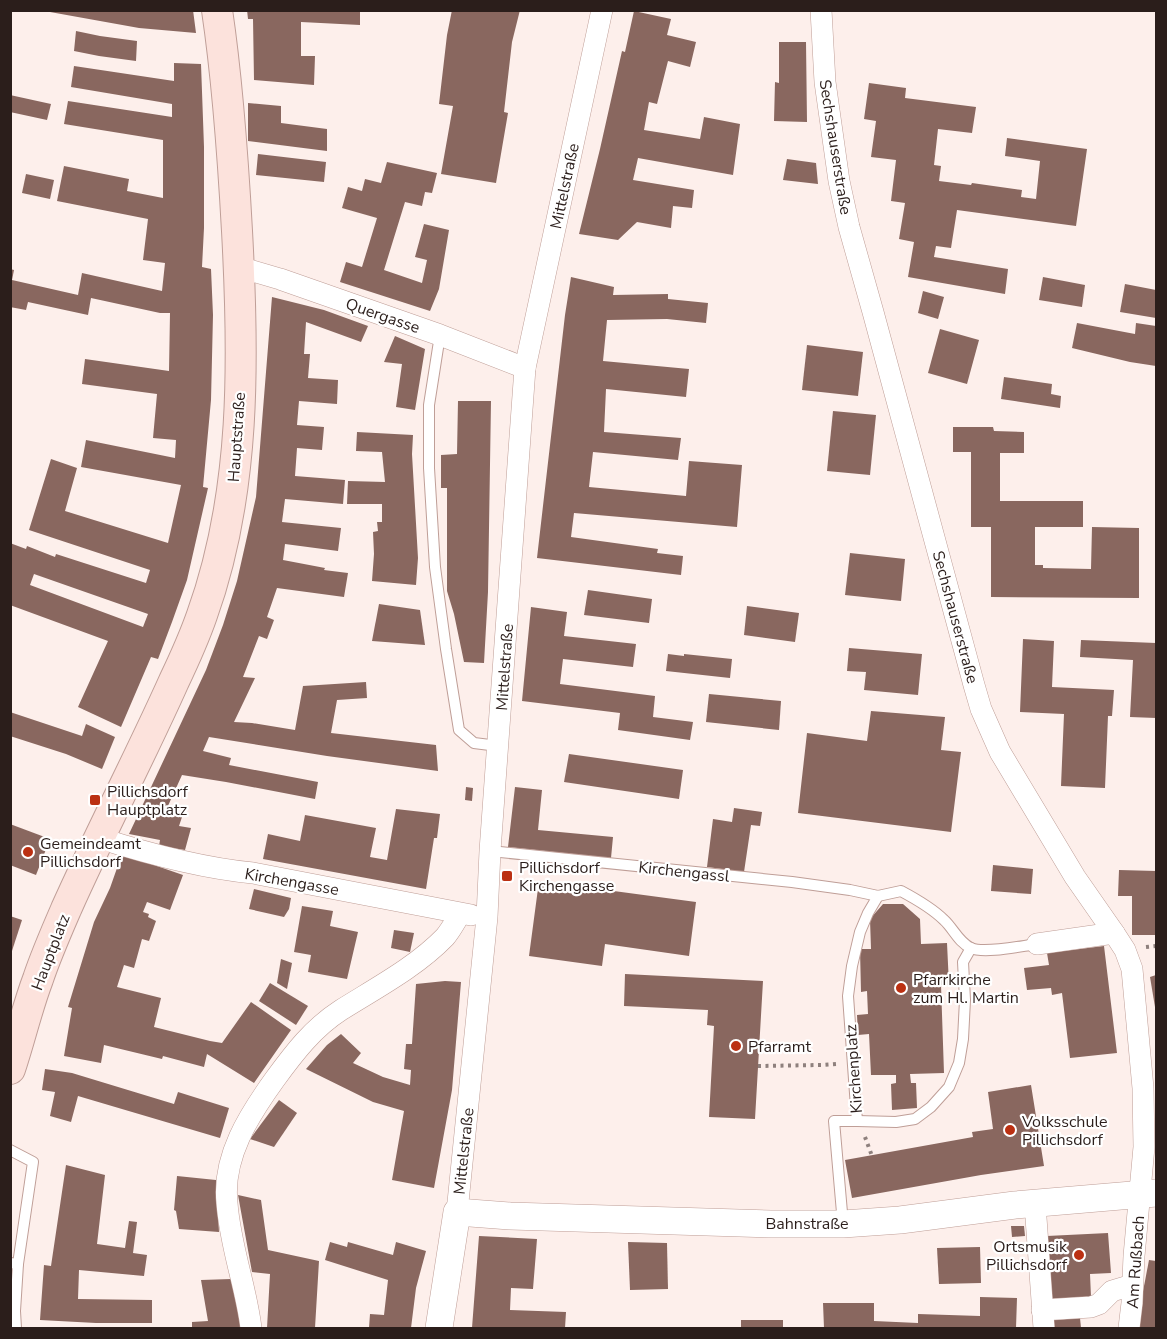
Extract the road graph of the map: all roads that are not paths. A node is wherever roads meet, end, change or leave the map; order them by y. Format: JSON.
{"nodes":[{"id":1,"x":217,"y":10,"type":"edge"},
{"id":2,"x":602,"y":10,"type":"edge"},
{"id":3,"x":821,"y":10,"type":"edge"},
{"id":4,"x":239,"y":267,"type":"junction"},
{"id":5,"x":440,"y":335,"type":"junction"},
{"id":6,"x":525,"y":368,"type":"junction"},
{"id":7,"x":498,"y":746,"type":"junction"},
{"id":8,"x":99,"y":838,"type":"junction"},
{"id":9,"x":490,"y":851,"type":"junction"},
{"id":10,"x":878,"y":896,"type":"junction"},
{"id":11,"x":460,"y":914,"type":"junction"},
{"id":12,"x":487,"y":917,"type":"junction"},
{"id":13,"x":1114,"y":933,"type":"junction"},
{"id":14,"x":1037,"y":944,"type":"joint"},
{"id":15,"x":971,"y":948,"type":"junction"},
{"id":16,"x":10,"y":1069,"type":"edge"},
{"id":17,"x":857,"y":1121,"type":"junction"},
{"id":18,"x":10,"y":1150,"type":"edge"},
{"id":19,"x":1148,"y":1194,"type":"edge"},
{"id":20,"x":1035,"y":1204,"type":"junction"},
{"id":21,"x":457,"y":1212,"type":"junction"},
{"id":22,"x":843,"y":1224,"type":"junction"},
{"id":23,"x":14,"y":1263,"type":"edge"},
{"id":24,"x":1132,"y":1285,"type":"junction"},
{"id":25,"x":1043,"y":1319,"type":"edge"},
{"id":26,"x":16,"y":1329,"type":"edge"},
{"id":27,"x":251,"y":1329,"type":"edge"},
{"id":28,"x":439,"y":1329,"type":"edge"},
{"id":29,"x":1129,"y":1329,"type":"edge"}],
"edges":[{"from":1,"to":4,"type":"main road","name":"Hauptstraße"},
{"from":2,"to":6,"type":"street","name":"Mittelstraße"},
{"from":3,"to":13,"type":"street","name":"Sechshauserstraße"},
{"from":4,"to":5,"type":"street","name":"Quergasse"},
{"from":4,"to":8,"type":"main road","name":"Hauptstraße"},
{"from":5,"to":6,"type":"street","name":"Quergasse"},
{"from":5,"to":7,"type":"lane"},
{"from":6,"to":7,"type":"street","name":"Mittelstraße"},
{"from":7,"to":9,"type":"street","name":"Mittelstraße"},
{"from":8,"to":11,"type":"street","name":"Kirchengasse"},
{"from":8,"to":16,"type":"main road","name":"Hauptplatz"},
{"from":9,"to":10,"type":"lane","name":"Kirchengassl"},
{"from":9,"to":12,"type":"street","name":"Mittelstraße"},
{"from":10,"to":15,"type":"lane","name":"Kirchengassl"},
{"from":10,"to":17,"type":"lane","name":"Kirchenplatz"},
{"from":11,"to":12,"type":"street","name":"Kirchengasse"},
{"from":11,"to":27,"type":"street"},
{"from":12,"to":21,"type":"street","name":"Mittelstraße"},
{"from":13,"to":14,"type":"street"},
{"from":13,"to":19,"type":"street","name":"Sechshauserstraße"},
{"from":14,"to":15,"type":"lane"},
{"from":15,"to":17,"type":"lane"},
{"from":17,"to":22,"type":"lane","name":"Kirchenplatz"},
{"from":18,"to":23,"type":"lane"},
{"from":19,"to":20,"type":"street","name":"Bahnstraße"},
{"from":19,"to":24,"type":"street","name":"Am Rußbach"},
{"from":20,"to":22,"type":"street","name":"Bahnstraße"},
{"from":20,"to":25,"type":"street"},
{"from":21,"to":22,"type":"street","name":"Bahnstraße"},
{"from":21,"to":28,"type":"street","name":"Mittelstraße"},
{"from":23,"to":26,"type":"lane"},
{"from":24,"to":25,"type":"street"},
{"from":24,"to":29,"type":"street","name":"Am Rußbach"}]}
